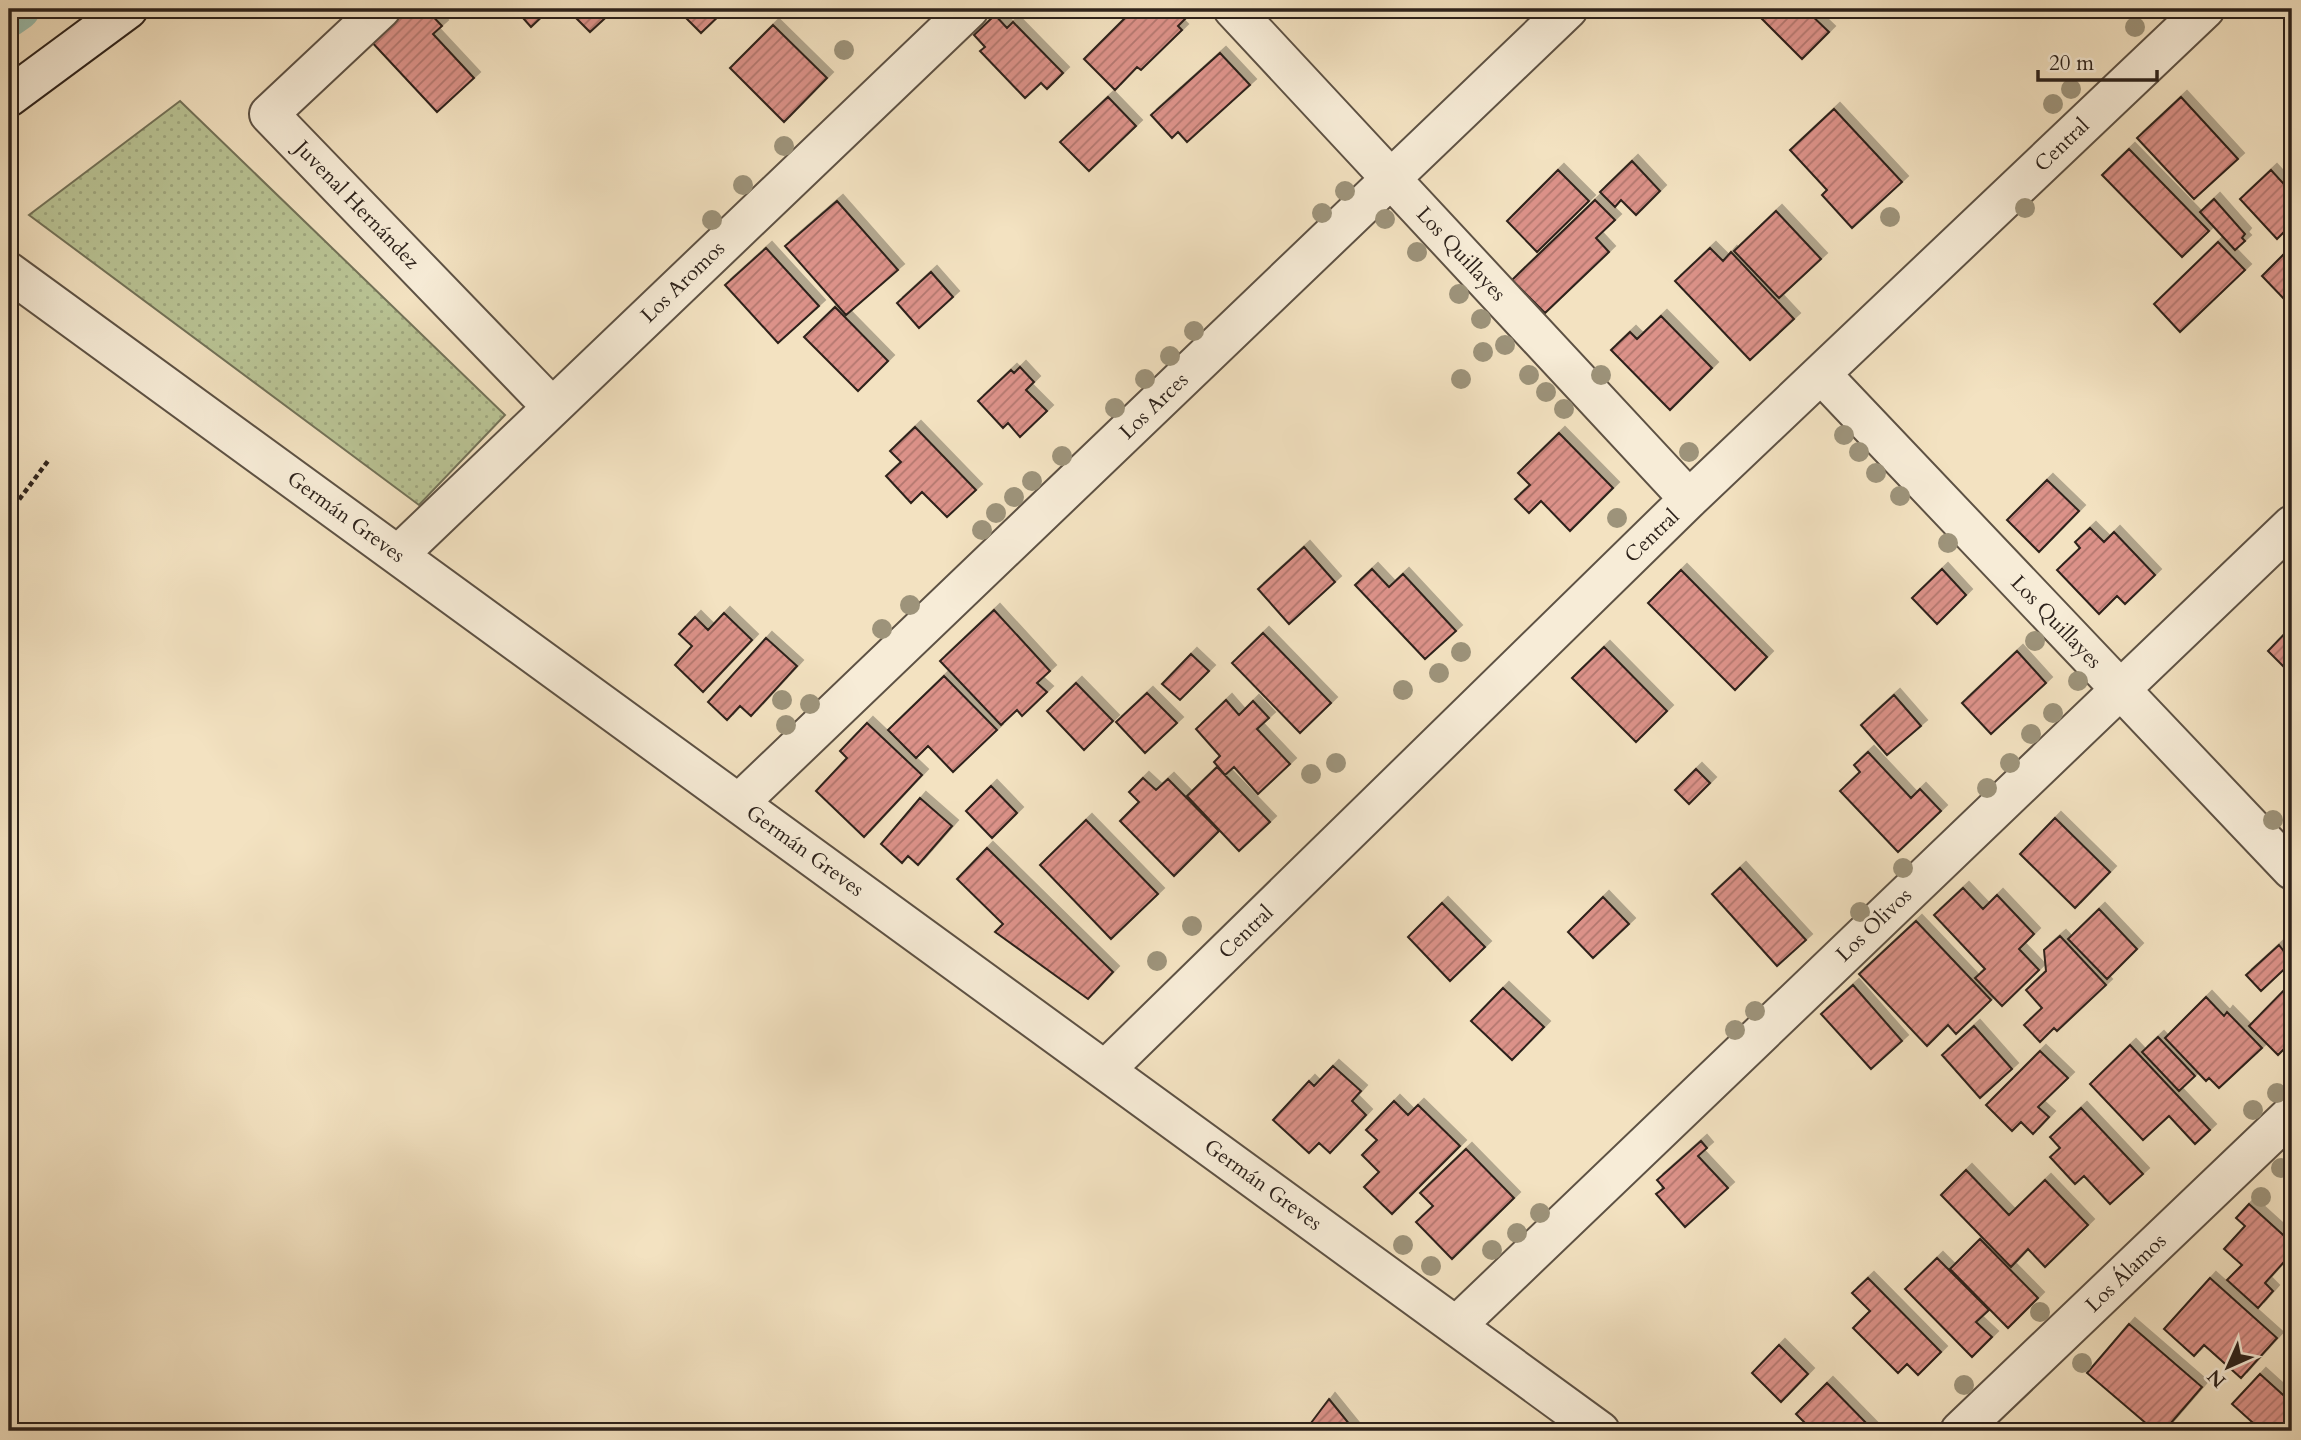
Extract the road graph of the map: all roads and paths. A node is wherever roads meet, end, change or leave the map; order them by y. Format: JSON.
{"nodes":[{"id":1,"x":128,"y":9,"type":"edge"},
{"id":2,"x":381,"y":9,"type":"edge"},
{"id":3,"x":969,"y":9,"type":"edge"},
{"id":4,"x":1233,"y":9,"type":"edge"},
{"id":5,"x":1568,"y":9,"type":"edge"},
{"id":6,"x":2205,"y":9,"type":"edge"},
{"id":7,"x":9,"y":97,"type":"edge"},
{"id":8,"x":1391,"y":178,"type":"junction"},
{"id":9,"x":9,"y":272,"type":"edge"},
{"id":10,"x":1821,"y":374,"type":"junction"},
{"id":11,"x":552,"y":407,"type":"junction"},
{"id":12,"x":48,"y":461,"type":"dead end"},
{"id":13,"x":1689,"y":499,"type":"junction"},
{"id":14,"x":9,"y":513,"type":"edge"},
{"id":15,"x":2292,"y":525,"type":"edge"},
{"id":16,"x":398,"y":555,"type":"junction"},
{"id":17,"x":2120,"y":689,"type":"junction"},
{"id":18,"x":739,"y":803,"type":"junction"},
{"id":19,"x":2292,"y":870,"type":"edge"},
{"id":20,"x":1105,"y":1070,"type":"junction"},
{"id":21,"x":2292,"y":1114,"type":"edge"},
{"id":22,"x":1456,"y":1326,"type":"junction"},
{"id":23,"x":1600,"y":1431,"type":"edge"},
{"id":24,"x":1960,"y":1431,"type":"edge"}],
"edges":[{"from":1,"to":7,"type":"street"},
{"from":2,"to":11,"type":"street","name":"Juvenal Hernández"},
{"from":3,"to":11,"type":"street","name":"Los Aromos"},
{"from":4,"to":8,"type":"street","name":"Los Quillayes"},
{"from":5,"to":8,"type":"street","name":"Los Arces"},
{"from":6,"to":10,"type":"street","name":"Central"},
{"from":8,"to":13,"type":"street","name":"Los Quillayes"},
{"from":8,"to":18,"type":"street","name":"Los Arces"},
{"from":9,"to":16,"type":"street","name":"Germán Greves"},
{"from":10,"to":13,"type":"street","name":"Central"},
{"from":10,"to":17,"type":"street","name":"Los Quillayes"},
{"from":11,"to":16,"type":"street","name":"Los Aromos"},
{"from":12,"to":14,"type":"path"},
{"from":13,"to":20,"type":"street","name":"Central"},
{"from":15,"to":17,"type":"street","name":"Los Olivos"},
{"from":16,"to":18,"type":"street","name":"Germán Greves"},
{"from":17,"to":19,"type":"street","name":"Los Quillayes"},
{"from":17,"to":22,"type":"street","name":"Los Olivos"},
{"from":18,"to":20,"type":"street","name":"Germán Greves"},
{"from":20,"to":22,"type":"street","name":"Germán Greves"},
{"from":21,"to":24,"type":"street","name":"Los Álamos"},
{"from":22,"to":23,"type":"street","name":"Germán Greves"}]}
